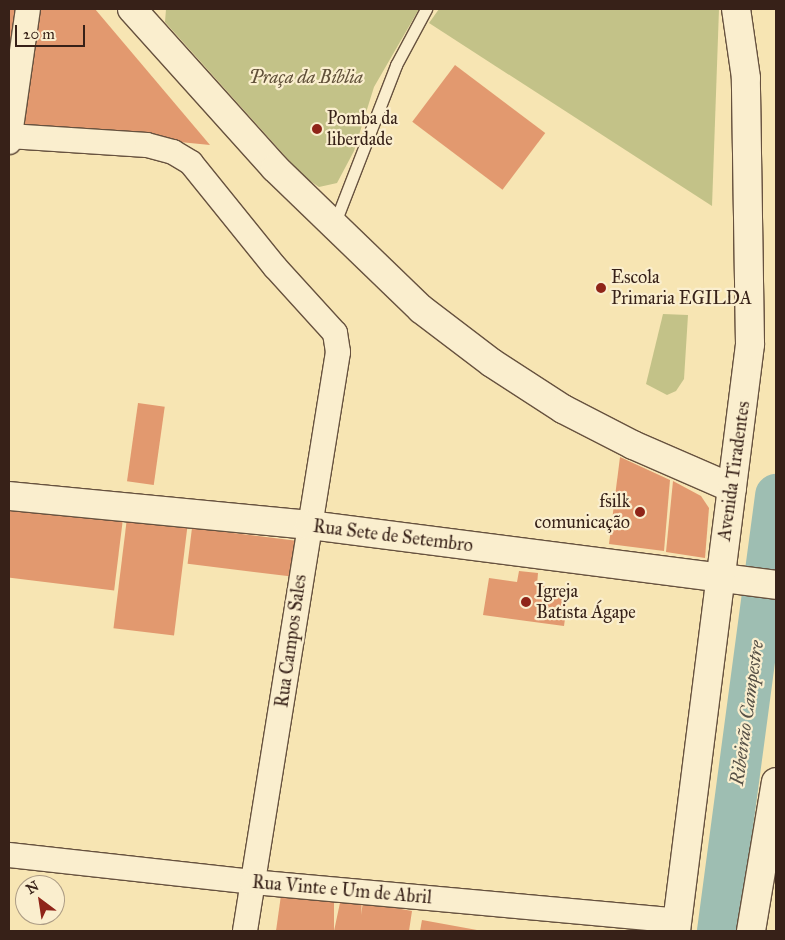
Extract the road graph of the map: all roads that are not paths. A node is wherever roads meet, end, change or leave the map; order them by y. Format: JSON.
{"nodes":[{"id":1,"x":28,"y":9,"type":"edge"},
{"id":2,"x":132,"y":9,"type":"edge"},
{"id":3,"x":426,"y":9,"type":"edge"},
{"id":4,"x":736,"y":9,"type":"edge"},
{"id":5,"x":9,"y":138,"type":"edge"},
{"id":6,"x":333,"y":227,"type":"junction"},
{"id":7,"x":732,"y":488,"type":"junction"},
{"id":8,"x":9,"y":496,"type":"edge"},
{"id":9,"x":309,"y":525,"type":"junction"},
{"id":10,"x":729,"y":579,"type":"junction"},
{"id":11,"x":776,"y":585,"type":"edge"},
{"id":12,"x":776,"y":782,"type":"edge"},
{"id":13,"x":9,"y":855,"type":"edge"},
{"id":14,"x":252,"y":882,"type":"junction"},
{"id":15,"x":676,"y":926,"type":"edge"},
{"id":16,"x":245,"y":931,"type":"edge"},
{"id":17,"x":751,"y":931,"type":"edge"}],
"edges":[{"from":1,"to":5,"type":"street"},
{"from":2,"to":6,"type":"street"},
{"from":3,"to":6,"type":"lane"},
{"from":4,"to":7,"type":"street","name":"Avenida Tiradentes"},
{"from":5,"to":9,"type":"street","name":"Rua Campos Sales"},
{"from":6,"to":7,"type":"street"},
{"from":7,"to":10,"type":"street","name":"Avenida Tiradentes"},
{"from":8,"to":9,"type":"street","name":"Rua Sete de Setembro"},
{"from":9,"to":10,"type":"street","name":"Rua Sete de Setembro"},
{"from":9,"to":14,"type":"street","name":"Rua Campos Sales"},
{"from":10,"to":11,"type":"street","name":"Rua Sete de Setembro"},
{"from":10,"to":15,"type":"street","name":"Avenida Tiradentes"},
{"from":12,"to":17,"type":"street"},
{"from":13,"to":14,"type":"street","name":"Rua Vinte e Um de Abril"},
{"from":14,"to":15,"type":"street","name":"Rua Vinte e Um de Abril"},
{"from":14,"to":16,"type":"street","name":"Rua Campos Sales"}]}
